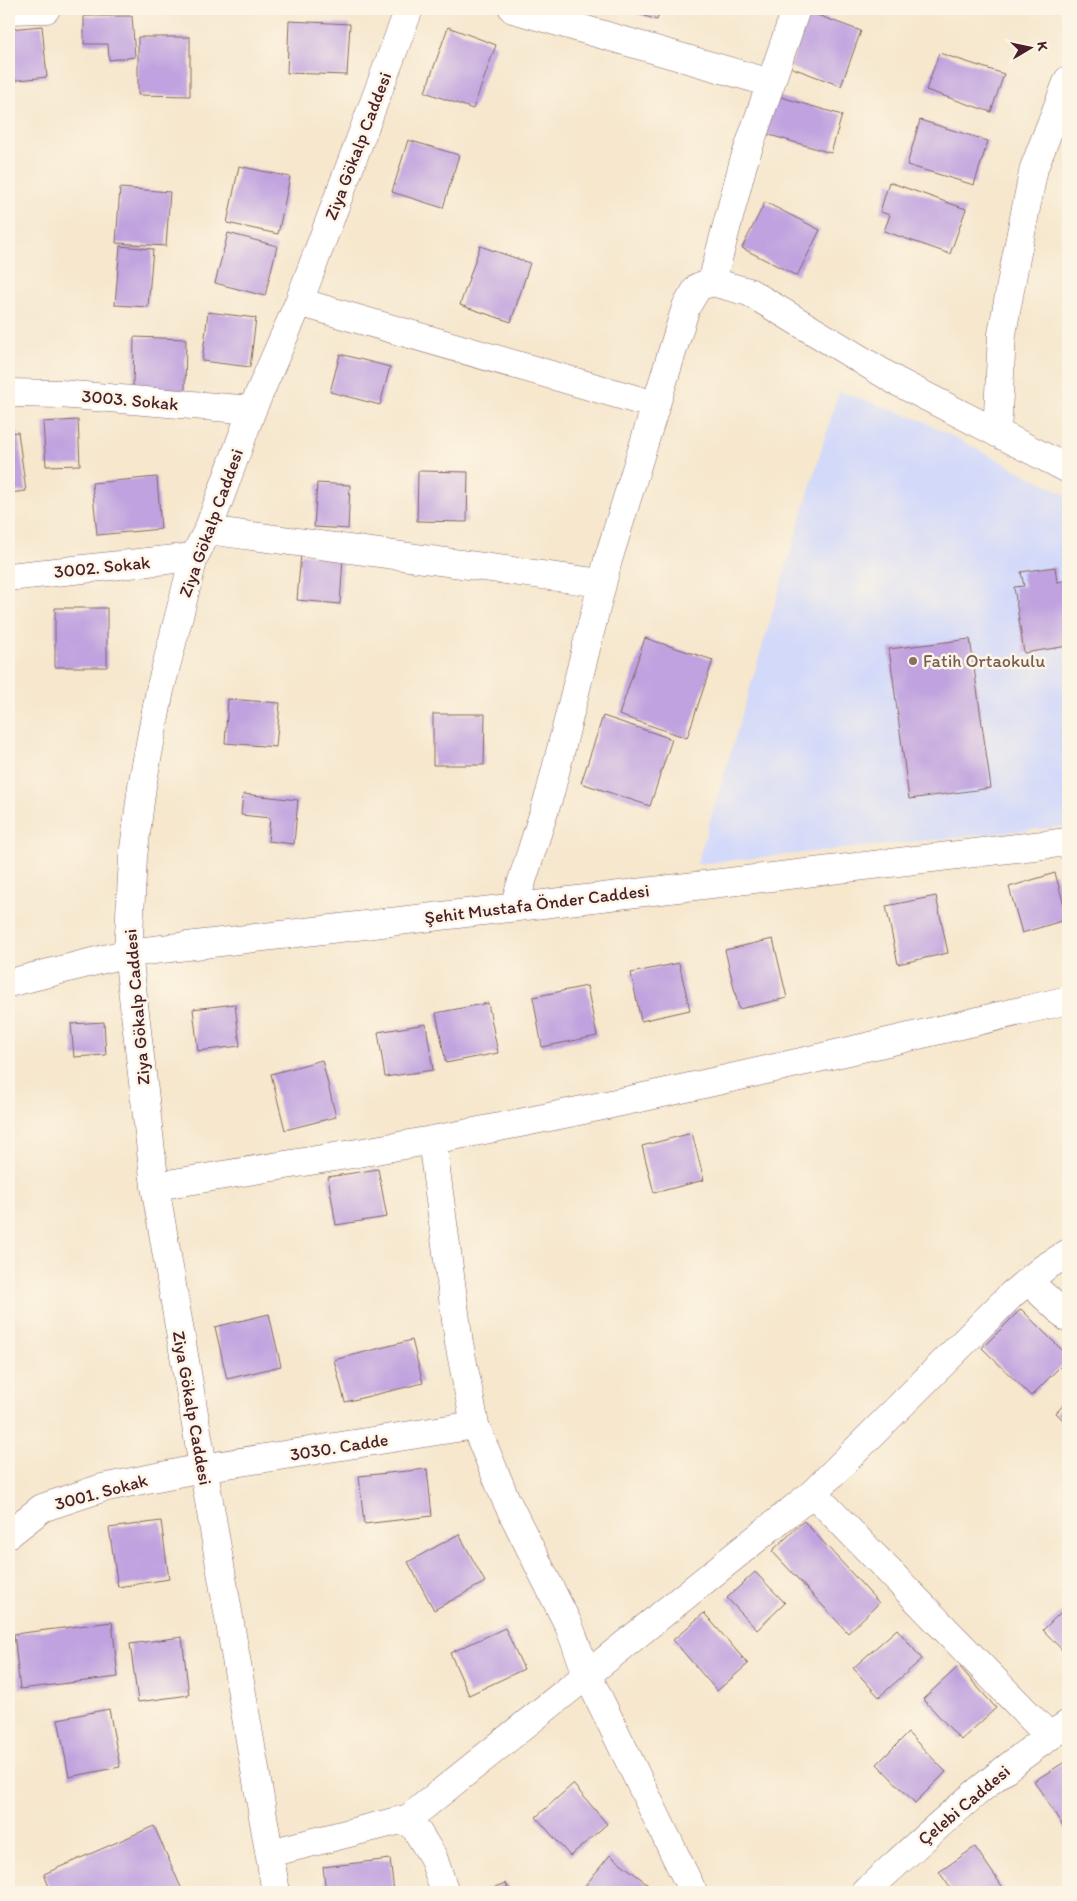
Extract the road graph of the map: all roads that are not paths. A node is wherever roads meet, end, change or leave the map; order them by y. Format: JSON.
{"nodes":[{"id":1,"x":46,"y":9,"type":"edge"},
{"id":2,"x":409,"y":9,"type":"edge"},
{"id":3,"x":513,"y":9,"type":"edge"},
{"id":4,"x":796,"y":9,"type":"edge"},
{"id":5,"x":9,"y":10,"type":"edge"},
{"id":6,"x":1068,"y":80,"type":"edge"},
{"id":7,"x":771,"y":83,"type":"junction"},
{"id":8,"x":712,"y":282,"type":"junction"},
{"id":9,"x":300,"y":302,"type":"junction"},
{"id":10,"x":9,"y":393,"type":"edge"},
{"id":11,"x":655,"y":405,"type":"junction"},
{"id":12,"x":252,"y":410,"type":"junction"},
{"id":13,"x":997,"y":433,"type":"junction"},
{"id":14,"x":1068,"y":469,"type":"edge"},
{"id":15,"x":208,"y":530,"type":"junction"},
{"id":16,"x":194,"y":557,"type":"junction"},
{"id":17,"x":9,"y":577,"type":"edge"},
{"id":18,"x":602,"y":583,"type":"junction"},
{"id":19,"x":1068,"y":842,"type":"edge"},
{"id":20,"x":514,"y":906,"type":"junction"},
{"id":21,"x":128,"y":953,"type":"junction"},
{"id":22,"x":9,"y":983,"type":"edge"},
{"id":23,"x":1068,"y":1000,"type":"edge"},
{"id":24,"x":432,"y":1140,"type":"junction"},
{"id":25,"x":155,"y":1186,"type":"junction"},
{"id":26,"x":1068,"y":1253,"type":"edge"},
{"id":27,"x":1028,"y":1281,"type":"junction"},
{"id":28,"x":1068,"y":1318,"type":"edge"},
{"id":29,"x":475,"y":1425,"type":"junction"},
{"id":30,"x":202,"y":1468,"type":"junction"},
{"id":31,"x":813,"y":1493,"type":"junction"},
{"id":32,"x":9,"y":1534,"type":"edge"},
{"id":33,"x":587,"y":1674,"type":"junction"},
{"id":34,"x":1059,"y":1730,"type":"edge"},
{"id":35,"x":409,"y":1818,"type":"junction"},
{"id":36,"x":270,"y":1853,"type":"junction"},
{"id":37,"x":276,"y":1892,"type":"edge"},
{"id":38,"x":445,"y":1892,"type":"edge"},
{"id":39,"x":693,"y":1892,"type":"edge"},
{"id":40,"x":865,"y":1892,"type":"edge"}],
"edges":[{"from":1,"to":5,"type":"street"},
{"from":2,"to":9,"type":"street","name":"Ziya Gökalp Caddesi"},
{"from":3,"to":7,"type":"street"},
{"from":4,"to":7,"type":"street"},
{"from":6,"to":13,"type":"street"},
{"from":7,"to":8,"type":"street"},
{"from":8,"to":11,"type":"street"},
{"from":8,"to":13,"type":"street"},
{"from":9,"to":11,"type":"street"},
{"from":9,"to":12,"type":"street","name":"Ziya Gökalp Caddesi"},
{"from":10,"to":12,"type":"street","name":"3003. Sokak"},
{"from":11,"to":18,"type":"street"},
{"from":12,"to":15,"type":"street","name":"Ziya Gökalp Caddesi"},
{"from":13,"to":14,"type":"street"},
{"from":15,"to":16,"type":"street","name":"Ziya Gökalp Caddesi"},
{"from":15,"to":18,"type":"street"},
{"from":16,"to":17,"type":"street","name":"3002. Sokak"},
{"from":16,"to":21,"type":"street","name":"Ziya Gökalp Caddesi"},
{"from":18,"to":20,"type":"street"},
{"from":19,"to":20,"type":"street","name":"Şehit Mustafa Önder Caddesi"},
{"from":20,"to":21,"type":"street","name":"Şehit Mustafa Önder Caddesi"},
{"from":21,"to":22,"type":"street","name":"Şehit Mustafa Önder Caddesi"},
{"from":21,"to":25,"type":"street","name":"Ziya Gökalp Caddesi"},
{"from":23,"to":24,"type":"street"},
{"from":24,"to":25,"type":"street"},
{"from":24,"to":29,"type":"street"},
{"from":25,"to":30,"type":"street","name":"Ziya Gökalp Caddesi"},
{"from":26,"to":27,"type":"street"},
{"from":27,"to":28,"type":"street"},
{"from":27,"to":31,"type":"street"},
{"from":29,"to":30,"type":"street","name":"3030. Cadde"},
{"from":29,"to":33,"type":"street"},
{"from":30,"to":32,"type":"street","name":"3001. Sokak"},
{"from":30,"to":36,"type":"street","name":"Ziya Gökalp Caddesi"},
{"from":31,"to":33,"type":"street"},
{"from":31,"to":34,"type":"street"},
{"from":33,"to":35,"type":"street"},
{"from":33,"to":39,"type":"street"},
{"from":34,"to":40,"type":"street","name":"Çelebi Caddesi"},
{"from":35,"to":36,"type":"street"},
{"from":35,"to":38,"type":"street"},
{"from":36,"to":37,"type":"street","name":"Ziya Gökalp Caddesi"}]}
